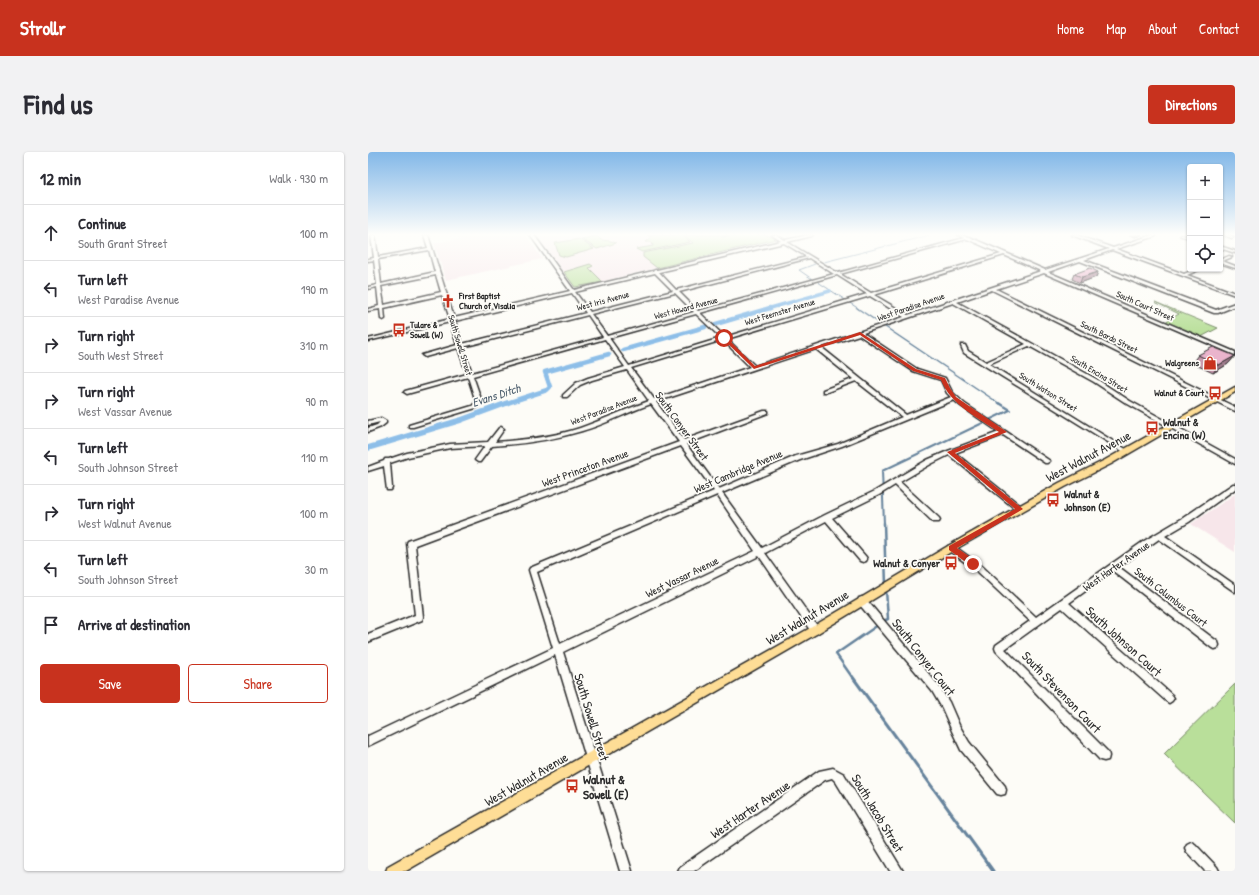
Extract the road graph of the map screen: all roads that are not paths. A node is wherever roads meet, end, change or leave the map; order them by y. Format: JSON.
{"nodes":[{"id":1,"x":377,"y":269,"type":"edge"},
{"id":2,"x":437,"y":269,"type":"edge"},
{"id":3,"x":556,"y":269,"type":"edge"},
{"id":4,"x":666,"y":269,"type":"edge"},
{"id":5,"x":763,"y":269,"type":"edge"},
{"id":6,"x":829,"y":269,"type":"edge"},
{"id":7,"x":858,"y":269,"type":"edge"},
{"id":8,"x":956,"y":269,"type":"edge"},
{"id":9,"x":1037,"y":269,"type":"edge"},
{"id":10,"x":1055,"y":269,"type":"edge"},
{"id":11,"x":1103,"y":269,"type":"edge"},
{"id":12,"x":1166,"y":269,"type":"edge"},
{"id":13,"x":655,"y":271,"type":"junction"},
{"id":14,"x":1045,"y":272,"type":"junction"},
{"id":15,"x":1192,"y":272,"type":"edge"},
{"id":16,"x":438,"y":273,"type":"junction"},
{"id":17,"x":838,"y":274,"type":"junction"},
{"id":18,"x":1184,"y":275,"type":"junction"},
{"id":19,"x":378,"y":285,"type":"junction"},
{"id":20,"x":368,"y":288,"type":"edge"},
{"id":21,"x":993,"y":288,"type":"junction"},
{"id":22,"x":675,"y":290,"type":"junction"},
{"id":23,"x":573,"y":292,"type":"junction"},
{"id":24,"x":444,"y":293,"type":"junction"},
{"id":25,"x":870,"y":294,"type":"junction"},
{"id":26,"x":1235,"y":294,"type":"edge"},
{"id":27,"x":954,"y":302,"type":"junction"},
{"id":28,"x":1235,"y":304,"type":"edge"},
{"id":29,"x":380,"y":307,"type":"junction"},
{"id":30,"x":368,"y":310,"type":"edge"},
{"id":31,"x":589,"y":313,"type":"junction"},
{"id":32,"x":698,"y":313,"type":"junction"},
{"id":33,"x":908,"y":317,"type":"junction"},
{"id":34,"x":383,"y":319,"type":"dead end"},
{"id":35,"x":452,"y":320,"type":"junction"},
{"id":36,"x":860,"y":333,"type":"junction"},
{"id":37,"x":607,"y":338,"type":"junction"},
{"id":38,"x":724,"y":338,"type":"junction"},
{"id":39,"x":368,"y":340,"type":"edge"},
{"id":40,"x":1029,"y":344,"type":"junction"},
{"id":41,"x":460,"y":346,"type":"junction"},
{"id":42,"x":963,"y":346,"type":"dead end"},
{"id":43,"x":817,"y":347,"type":"junction"},
{"id":44,"x":1235,"y":354,"type":"edge"},
{"id":45,"x":425,"y":355,"type":"dead end"},
{"id":46,"x":985,"y":364,"type":"junction"},
{"id":47,"x":627,"y":367,"type":"junction"},
{"id":48,"x":754,"y":368,"type":"junction"},
{"id":49,"x":469,"y":375,"type":"junction"},
{"id":50,"x":857,"y":379,"type":"junction"},
{"id":51,"x":1235,"y":389,"type":"edge"},
{"id":52,"x":825,"y":391,"type":"dead end"},
{"id":53,"x":407,"y":392,"type":"dead end"},
{"id":54,"x":565,"y":396,"type":"dead end"},
{"id":55,"x":954,"y":398,"type":"junction"},
{"id":56,"x":1217,"y":400,"type":"junction"},
{"id":57,"x":652,"y":401,"type":"junction"},
{"id":58,"x":1235,"y":409,"type":"edge"},
{"id":59,"x":766,"y":412,"type":"dead end"},
{"id":60,"x":906,"y":418,"type":"junction"},
{"id":61,"x":368,"y":423,"type":"edge"},
{"id":62,"x":411,"y":426,"type":"dead end"},
{"id":63,"x":1171,"y":426,"type":"junction"},
{"id":64,"x":501,"y":429,"type":"dead end"},
{"id":65,"x":368,"y":430,"type":"edge"},
{"id":66,"x":1004,"y":432,"type":"junction"},
{"id":67,"x":682,"y":442,"type":"junction"},
{"id":68,"x":490,"y":444,"type":"junction"},
{"id":69,"x":1126,"y":451,"type":"junction"},
{"id":70,"x":950,"y":452,"type":"junction"},
{"id":71,"x":478,"y":460,"type":"dead end"},
{"id":72,"x":387,"y":461,"type":"junction"},
{"id":73,"x":1047,"y":461,"type":"dead end"},
{"id":74,"x":1235,"y":462,"type":"edge"},
{"id":75,"x":368,"y":469,"type":"edge"},
{"id":76,"x":897,"y":483,"type":"junction"},
{"id":77,"x":1235,"y":486,"type":"edge"},
{"id":78,"x":389,"y":488,"type":"dead end"},
{"id":79,"x":718,"y":492,"type":"junction"},
{"id":80,"x":1020,"y":509,"type":"junction"},
{"id":81,"x":827,"y":517,"type":"junction"},
{"id":82,"x":936,"y":520,"type":"dead end"},
{"id":83,"x":1160,"y":536,"type":"junction"},
{"id":84,"x":951,"y":548,"type":"junction"},
{"id":85,"x":760,"y":552,"type":"junction"},
{"id":86,"x":863,"y":559,"type":"dead end"},
{"id":87,"x":1114,"y":567,"type":"junction"},
{"id":88,"x":533,"y":570,"type":"joint"},
{"id":89,"x":1235,"y":589,"type":"edge"},
{"id":90,"x":862,"y":601,"type":"junction"},
{"id":91,"x":1062,"y":604,"type":"junction"},
{"id":92,"x":1035,"y":622,"type":"junction"},
{"id":93,"x":815,"y":630,"type":"junction"},
{"id":94,"x":368,"y":638,"type":"edge"},
{"id":95,"x":1215,"y":645,"type":"dead end"},
{"id":96,"x":999,"y":648,"type":"joint"},
{"id":97,"x":557,"y":650,"type":"junction"},
{"id":98,"x":1169,"y":698,"type":"dead end"},
{"id":99,"x":368,"y":741,"type":"edge"},
{"id":100,"x":1104,"y":756,"type":"dead end"},
{"id":101,"x":591,"y":758,"type":"junction"},
{"id":102,"x":833,"y":773,"type":"joint"},
{"id":103,"x":1001,"y":790,"type":"dead end"},
{"id":104,"x":1191,"y":848,"type":"dead end"},
{"id":105,"x":393,"y":871,"type":"edge"},
{"id":106,"x":626,"y":871,"type":"edge"},
{"id":107,"x":684,"y":871,"type":"edge"},
{"id":108,"x":897,"y":871,"type":"edge"},
{"id":109,"x":1213,"y":871,"type":"edge"}],
"edges":[{"from":1,"to":19,"type":"street"},
{"from":2,"to":16,"type":"street","name":"South Sowell Street"},
{"from":3,"to":23,"type":"street","name":"South Conyer Street"},
{"from":4,"to":13,"type":"street"},
{"from":5,"to":22,"type":"street","name":"West Iris Avenue"},
{"from":6,"to":17,"type":"street"},
{"from":7,"to":17,"type":"street","name":"West Howard Avenue"},
{"from":8,"to":25,"type":"street","name":"West Feemster Avenue"},
{"from":9,"to":14,"type":"street","name":"South Court Street"},
{"from":10,"to":14,"type":"street","name":"West Paradise Avenue"},
{"from":11,"to":28,"type":"street"},
{"from":12,"to":18,"type":"street"},
{"from":13,"to":22,"type":"street"},
{"from":13,"to":23,"type":"street"},
{"from":14,"to":21,"type":"street","name":"West Paradise Avenue"},
{"from":14,"to":44,"type":"street","name":"South Court Street"},
{"from":15,"to":18,"type":"street"},
{"from":16,"to":19,"type":"street"},
{"from":16,"to":24,"type":"street","name":"South Sowell Street"},
{"from":17,"to":25,"type":"street"},
{"from":17,"to":32,"type":"street","name":"West Howard Avenue"},
{"from":18,"to":26,"type":"street"},
{"from":19,"to":20,"type":"street"},
{"from":19,"to":29,"type":"street"},
{"from":21,"to":27,"type":"street","name":"West Paradise Avenue"},
{"from":21,"to":56,"type":"street","name":"South Bardo Street"},
{"from":22,"to":31,"type":"street","name":"West Iris Avenue"},
{"from":22,"to":32,"type":"street"},
{"from":23,"to":31,"type":"street","name":"South Conyer Street"},
{"from":23,"to":35,"type":"street"},
{"from":24,"to":29,"type":"street"},
{"from":24,"to":35,"type":"street","name":"South Sowell Street"},
{"from":25,"to":33,"type":"street"},
{"from":25,"to":38,"type":"street","name":"West Feemster Avenue"},
{"from":27,"to":33,"type":"street","name":"West Paradise Avenue"},
{"from":27,"to":40,"type":"street","name":"South Encina Street"},
{"from":29,"to":30,"type":"street"},
{"from":29,"to":34,"type":"street"},
{"from":31,"to":37,"type":"street","name":"South Conyer Street"},
{"from":31,"to":41,"type":"street","name":"West Iris Avenue"},
{"from":32,"to":37,"type":"street","name":"West Howard Avenue"},
{"from":32,"to":38,"type":"street"},
{"from":33,"to":36,"type":"street","name":"West Paradise Avenue"},
{"from":35,"to":39,"type":"street"},
{"from":35,"to":41,"type":"street","name":"South Sowell Street"},
{"from":36,"to":43,"type":"street","name":"West Paradise Avenue"},
{"from":36,"to":55,"type":"street"},
{"from":37,"to":47,"type":"street","name":"South Conyer Street"},
{"from":37,"to":49,"type":"street","name":"West Howard Avenue"},
{"from":38,"to":47,"type":"street","name":"West Feemster Avenue"},
{"from":38,"to":48,"type":"street"},
{"from":40,"to":46,"type":"street"},
{"from":40,"to":63,"type":"street","name":"South Encina Street"},
{"from":41,"to":45,"type":"street","name":"West Iris Avenue"},
{"from":41,"to":49,"type":"street","name":"South Sowell Street"},
{"from":42,"to":46,"type":"street","name":"South Watson Street"},
{"from":43,"to":48,"type":"street","name":"West Paradise Avenue"},
{"from":43,"to":50,"type":"street"},
{"from":46,"to":69,"type":"street","name":"South Watson Street"},
{"from":47,"to":54,"type":"street","name":"West Feemster Avenue"},
{"from":47,"to":57,"type":"street","name":"South Conyer Street"},
{"from":48,"to":57,"type":"street","name":"West Paradise Avenue"},
{"from":49,"to":53,"type":"street","name":"West Howard Avenue"},
{"from":49,"to":62,"type":"street","name":"South Sowell Street"},
{"from":50,"to":52,"type":"street"},
{"from":50,"to":60,"type":"street"},
{"from":51,"to":56,"type":"main road","name":"West Walnut Avenue"},
{"from":55,"to":60,"type":"street","name":"West Cambridge Avenue"},
{"from":55,"to":66,"type":"street"},
{"from":56,"to":58,"type":"street","name":"South Bardo Street"},
{"from":56,"to":63,"type":"main road","name":"West Walnut Avenue"},
{"from":57,"to":67,"type":"street","name":"South Conyer Street"},
{"from":57,"to":68,"type":"street","name":"West Paradise Avenue"},
{"from":59,"to":67,"type":"street","name":"West Princeton Avenue"},
{"from":60,"to":79,"type":"street","name":"West Cambridge Avenue"},
{"from":61,"to":65,"type":"street"},
{"from":63,"to":69,"type":"main road","name":"West Walnut Avenue"},
{"from":63,"to":74,"type":"street","name":"South Encina Street"},
{"from":64,"to":68,"type":"street"},
{"from":66,"to":70,"type":"street","name":"West Vassar Avenue"},
{"from":66,"to":73,"type":"street"},
{"from":67,"to":79,"type":"street","name":"South Conyer Street"},
{"from":67,"to":94,"type":"street","name":"West Princeton Avenue"},
{"from":68,"to":71,"type":"street"},
{"from":68,"to":72,"type":"street","name":"West Paradise Avenue"},
{"from":69,"to":80,"type":"main road","name":"West Walnut Avenue"},
{"from":70,"to":76,"type":"street","name":"West Vassar Avenue"},
{"from":70,"to":80,"type":"street"},
{"from":72,"to":75,"type":"street","name":"West Paradise Avenue"},
{"from":72,"to":78,"type":"street"},
{"from":76,"to":81,"type":"street","name":"West Vassar Avenue"},
{"from":76,"to":82,"type":"street"},
{"from":77,"to":83,"type":"street","name":"West Harter Avenue"},
{"from":79,"to":85,"type":"street","name":"South Conyer Street"},
{"from":79,"to":88,"type":"street","name":"West Cambridge Avenue"},
{"from":80,"to":84,"type":"main road","name":"West Walnut Avenue"},
{"from":81,"to":85,"type":"street","name":"West Vassar Avenue"},
{"from":81,"to":86,"type":"street"},
{"from":83,"to":87,"type":"street","name":"West Harter Avenue"},
{"from":83,"to":89,"type":"street"},
{"from":84,"to":90,"type":"main road","name":"West Walnut Avenue"},
{"from":84,"to":92,"type":"street"},
{"from":85,"to":93,"type":"street","name":"South Conyer Street"},
{"from":85,"to":97,"type":"street","name":"West Vassar Avenue"},
{"from":87,"to":91,"type":"street","name":"West Harter Avenue"},
{"from":87,"to":95,"type":"street","name":"South Columbus Court"},
{"from":88,"to":97,"type":"street","name":"South Sowell Street"},
{"from":90,"to":93,"type":"main road","name":"West Walnut Avenue"},
{"from":90,"to":103,"type":"street","name":"South Conyer Court"},
{"from":91,"to":92,"type":"street","name":"West Harter Avenue"},
{"from":91,"to":98,"type":"street","name":"South Johnson Court"},
{"from":92,"to":96,"type":"street","name":"West Harter Avenue"},
{"from":93,"to":101,"type":"main road","name":"West Walnut Avenue"},
{"from":96,"to":100,"type":"street","name":"South Stevenson Court"},
{"from":97,"to":99,"type":"street","name":"West Vassar Avenue"},
{"from":97,"to":101,"type":"street","name":"South Sowell Street"},
{"from":101,"to":105,"type":"main road","name":"West Walnut Avenue"},
{"from":101,"to":106,"type":"street","name":"South Sowell Street"},
{"from":102,"to":107,"type":"street","name":"West Harter Avenue"},
{"from":102,"to":108,"type":"street","name":"South Jacob Street"},
{"from":104,"to":109,"type":"street"}]}
